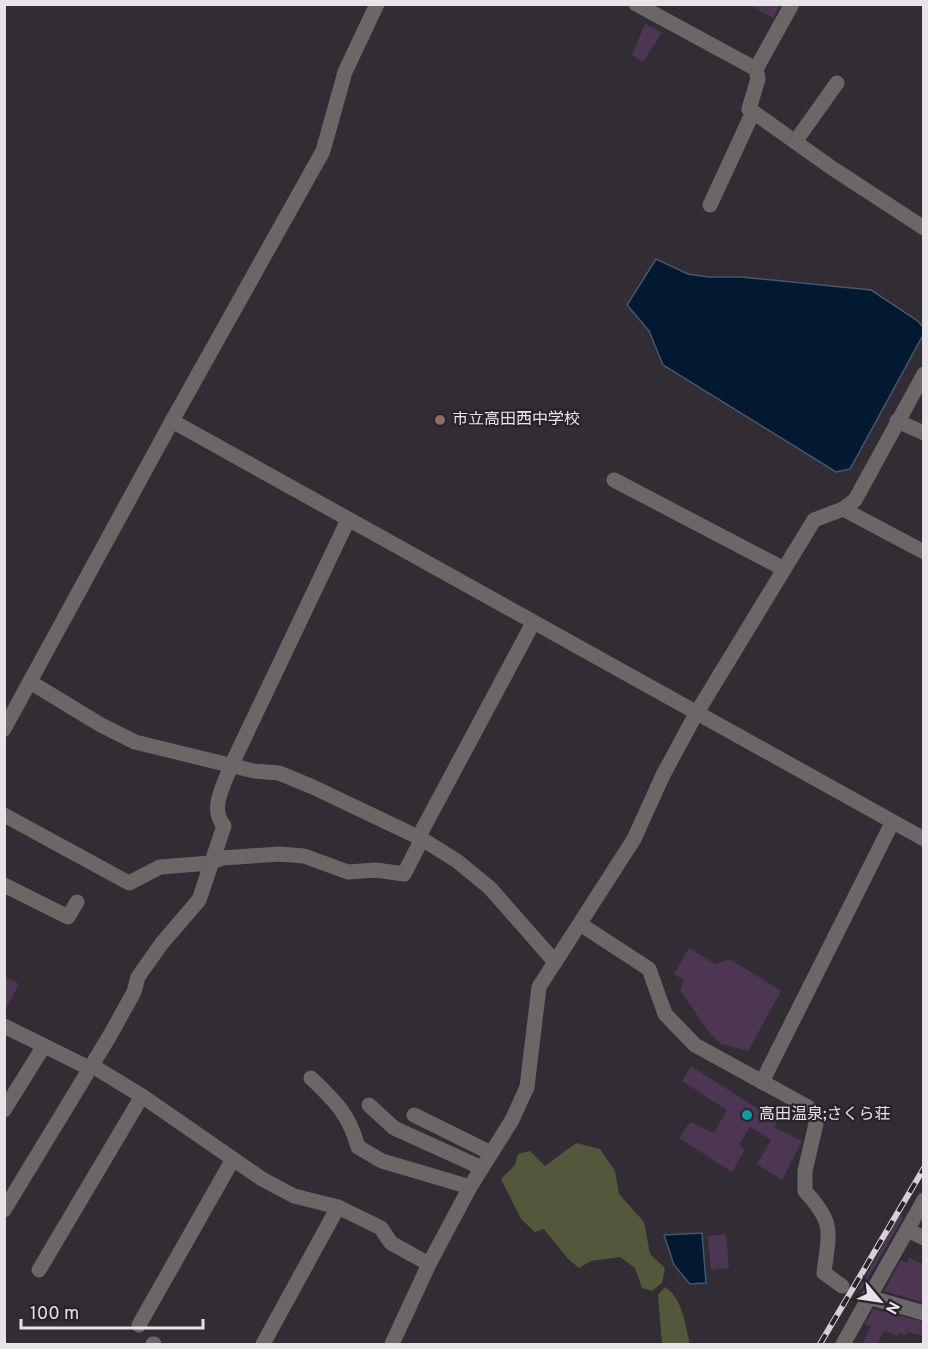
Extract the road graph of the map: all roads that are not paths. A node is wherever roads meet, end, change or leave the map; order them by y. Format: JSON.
{"nodes":[{"id":1,"x":377,"y":4,"type":"edge"},
{"id":2,"x":636,"y":4,"type":"edge"},
{"id":3,"x":792,"y":4,"type":"edge"},
{"id":4,"x":756,"y":69,"type":"junction"},
{"id":5,"x":837,"y":83,"type":"dead end"},
{"id":6,"x":753,"y":112,"type":"junction"},
{"id":7,"x":795,"y":142,"type":"junction"},
{"id":8,"x":710,"y":205,"type":"dead end"},
{"id":9,"x":924,"y":228,"type":"edge"},
{"id":10,"x":924,"y":374,"type":"edge"},
{"id":11,"x":172,"y":421,"type":"junction"},
{"id":12,"x":897,"y":421,"type":"junction"},
{"id":13,"x":924,"y":433,"type":"edge"},
{"id":14,"x":614,"y":480,"type":"dead end"},
{"id":15,"x":843,"y":509,"type":"junction"},
{"id":16,"x":348,"y":520,"type":"junction"},
{"id":17,"x":924,"y":552,"type":"edge"},
{"id":18,"x":784,"y":569,"type":"junction"},
{"id":19,"x":533,"y":623,"type":"junction"},
{"id":20,"x":30,"y":682,"type":"junction"},
{"id":21,"x":696,"y":714,"type":"junction"},
{"id":22,"x":4,"y":729,"type":"edge"},
{"id":23,"x":231,"y":766,"type":"junction"},
{"id":24,"x":4,"y":815,"type":"edge"},
{"id":25,"x":892,"y":823,"type":"junction"},
{"id":26,"x":420,"y":839,"type":"junction"},
{"id":27,"x":924,"y":839,"type":"edge"},
{"id":28,"x":210,"y":863,"type":"junction"},
{"id":29,"x":4,"y":885,"type":"edge"},
{"id":30,"x":77,"y":902,"type":"dead end"},
{"id":31,"x":580,"y":924,"type":"junction"},
{"id":32,"x":555,"y":962,"type":"junction"},
{"id":33,"x":4,"y":1026,"type":"edge"},
{"id":34,"x":44,"y":1046,"type":"junction"},
{"id":35,"x":90,"y":1067,"type":"junction"},
{"id":36,"x":311,"y":1078,"type":"dead end"},
{"id":37,"x":762,"y":1082,"type":"junction"},
{"id":38,"x":142,"y":1096,"type":"junction"},
{"id":39,"x":369,"y":1105,"type":"dead end"},
{"id":40,"x":4,"y":1110,"type":"edge"},
{"id":41,"x":414,"y":1115,"type":"dead end"},
{"id":42,"x":491,"y":1153,"type":"junction"},
{"id":43,"x":233,"y":1159,"type":"junction"},
{"id":44,"x":482,"y":1168,"type":"junction"},
{"id":45,"x":470,"y":1187,"type":"junction"},
{"id":46,"x":924,"y":1200,"type":"edge"},
{"id":47,"x":338,"y":1207,"type":"junction"},
{"id":48,"x":4,"y":1210,"type":"edge"},
{"id":49,"x":908,"y":1230,"type":"junction"},
{"id":50,"x":924,"y":1238,"type":"edge"},
{"id":51,"x":429,"y":1264,"type":"junction"},
{"id":52,"x":39,"y":1270,"type":"dead end"},
{"id":53,"x":842,"y":1286,"type":"dead end"},
{"id":54,"x":868,"y":1297,"type":"junction"},
{"id":55,"x":924,"y":1313,"type":"edge"},
{"id":56,"x":139,"y":1325,"type":"dead end"},
{"id":57,"x":262,"y":1344,"type":"edge"},
{"id":58,"x":392,"y":1344,"type":"edge"},
{"id":59,"x":843,"y":1344,"type":"edge"}],
"edges":[{"from":1,"to":11,"type":"street"},
{"from":2,"to":4,"type":"street"},
{"from":3,"to":4,"type":"street"},
{"from":4,"to":6,"type":"street"},
{"from":5,"to":7,"type":"street"},
{"from":6,"to":7,"type":"street"},
{"from":6,"to":8,"type":"street"},
{"from":7,"to":9,"type":"street"},
{"from":10,"to":12,"type":"street"},
{"from":11,"to":16,"type":"street"},
{"from":11,"to":20,"type":"street"},
{"from":12,"to":13,"type":"street"},
{"from":12,"to":15,"type":"street"},
{"from":14,"to":18,"type":"street"},
{"from":15,"to":17,"type":"street"},
{"from":15,"to":18,"type":"street"},
{"from":16,"to":19,"type":"street"},
{"from":16,"to":23,"type":"street"},
{"from":18,"to":21,"type":"street"},
{"from":19,"to":21,"type":"street"},
{"from":19,"to":26,"type":"street"},
{"from":20,"to":22,"type":"street"},
{"from":20,"to":23,"type":"street"},
{"from":21,"to":25,"type":"street"},
{"from":21,"to":31,"type":"street"},
{"from":23,"to":26,"type":"street"},
{"from":23,"to":28,"type":"street"},
{"from":24,"to":28,"type":"street"},
{"from":25,"to":27,"type":"street"},
{"from":25,"to":37,"type":"street"},
{"from":26,"to":28,"type":"street"},
{"from":26,"to":32,"type":"street"},
{"from":28,"to":35,"type":"street"},
{"from":29,"to":30,"type":"street"},
{"from":31,"to":32,"type":"street"},
{"from":31,"to":37,"type":"street"},
{"from":32,"to":42,"type":"street"},
{"from":33,"to":34,"type":"street"},
{"from":34,"to":35,"type":"street"},
{"from":34,"to":40,"type":"street"},
{"from":35,"to":38,"type":"street"},
{"from":35,"to":48,"type":"street"},
{"from":36,"to":45,"type":"street"},
{"from":37,"to":53,"type":"street"},
{"from":38,"to":43,"type":"street"},
{"from":38,"to":52,"type":"street"},
{"from":39,"to":44,"type":"street"},
{"from":41,"to":42,"type":"street"},
{"from":42,"to":44,"type":"street"},
{"from":43,"to":47,"type":"street"},
{"from":43,"to":56,"type":"street"},
{"from":44,"to":45,"type":"street"},
{"from":45,"to":51,"type":"street"},
{"from":46,"to":49,"type":"street"},
{"from":47,"to":51,"type":"street"},
{"from":47,"to":57,"type":"street"},
{"from":49,"to":50,"type":"street"},
{"from":49,"to":54,"type":"street"},
{"from":51,"to":58,"type":"street"},
{"from":54,"to":55,"type":"street"},
{"from":54,"to":59,"type":"street"}]}
